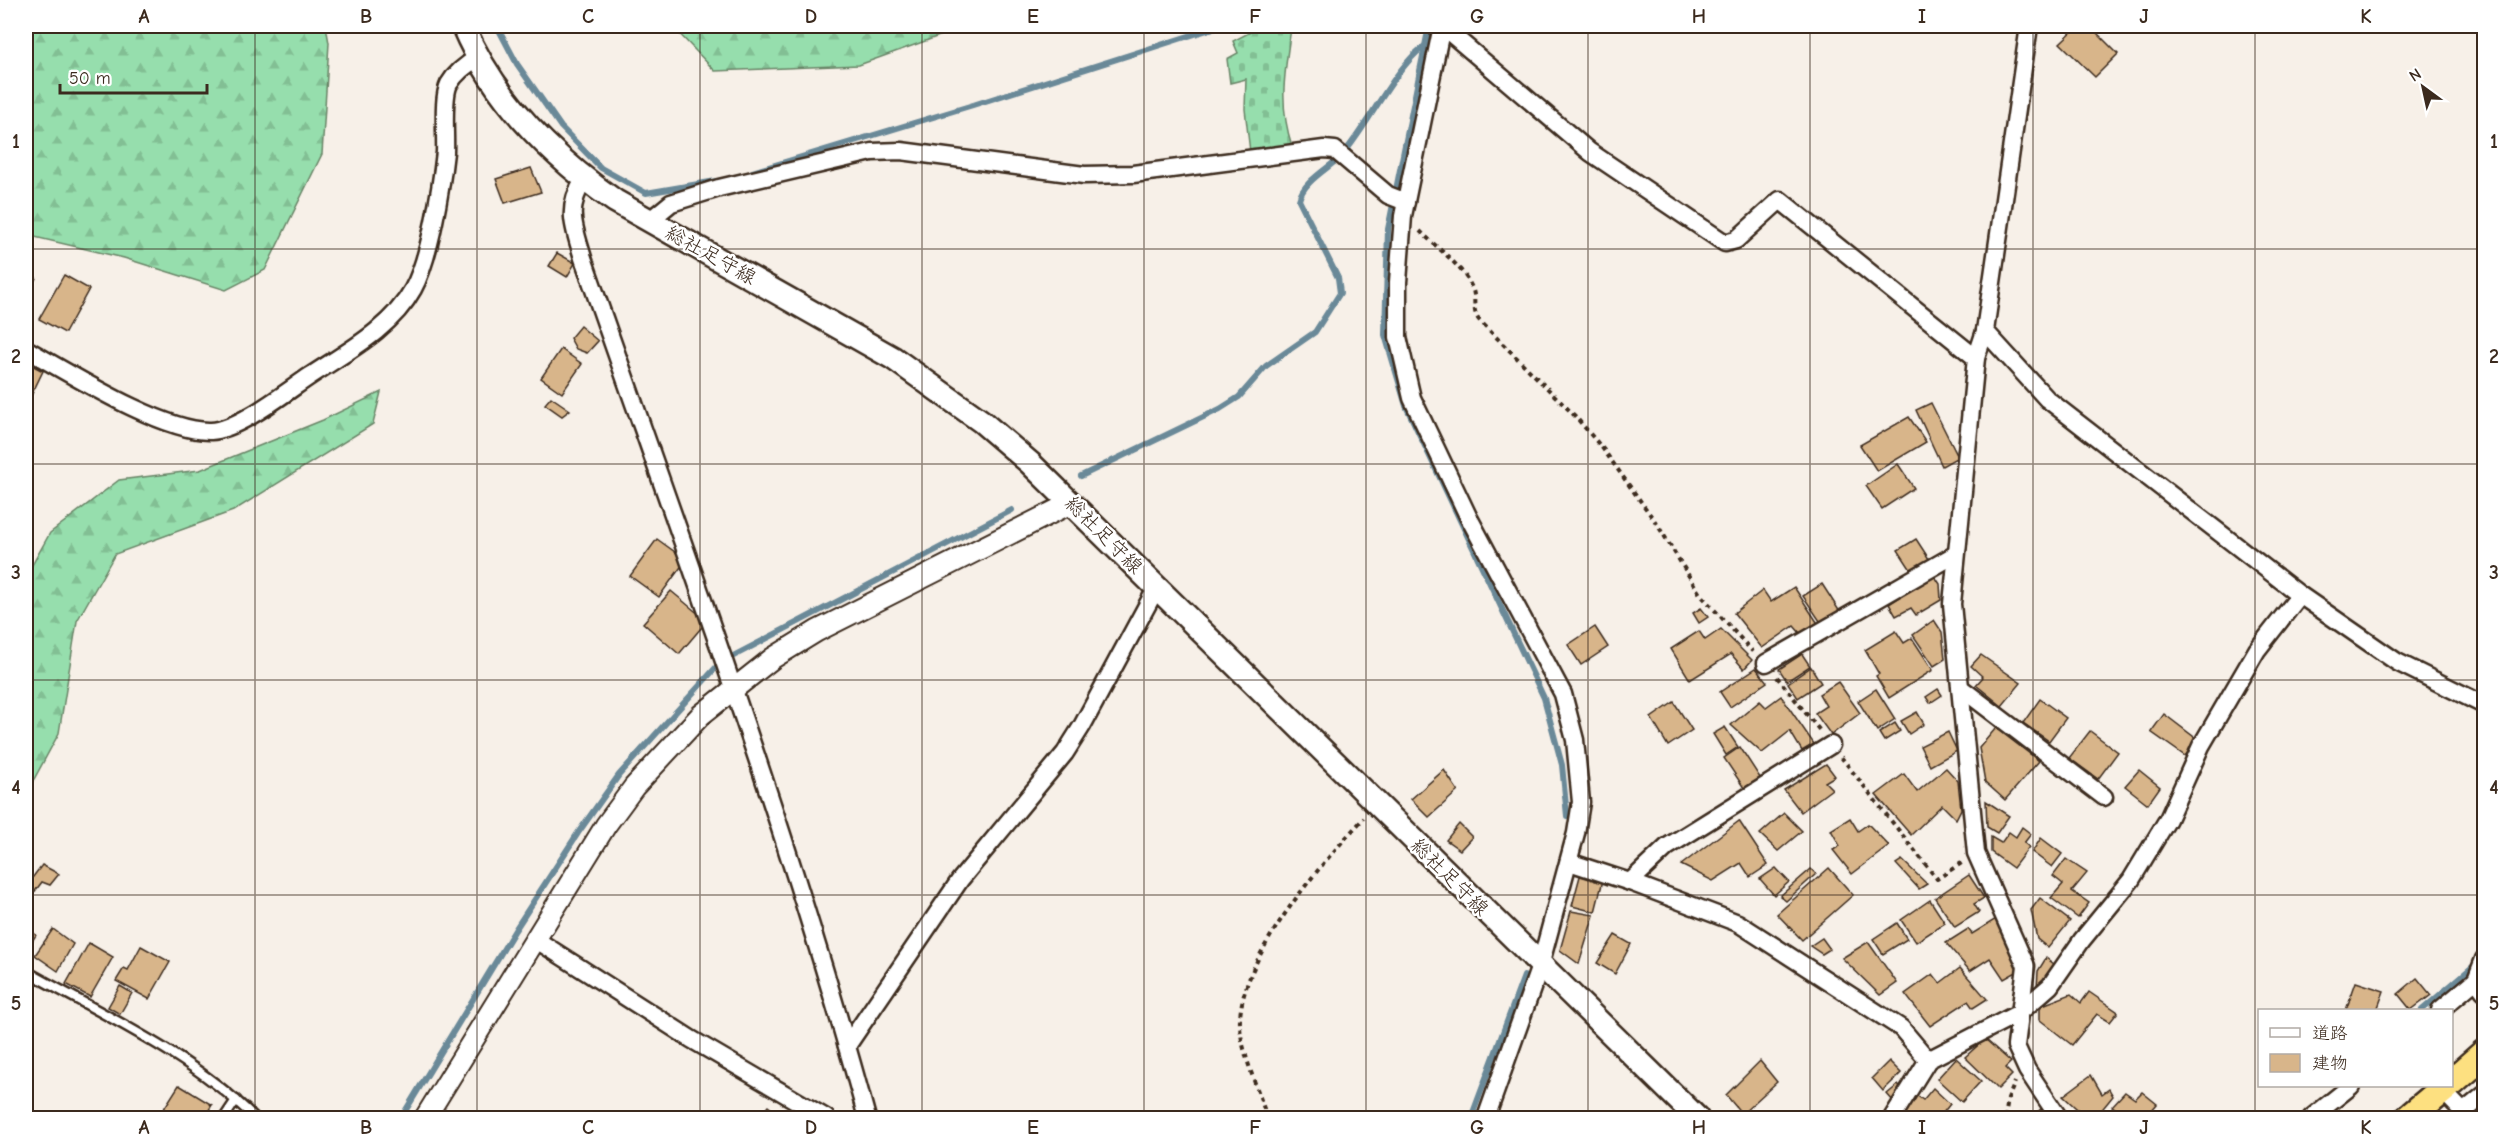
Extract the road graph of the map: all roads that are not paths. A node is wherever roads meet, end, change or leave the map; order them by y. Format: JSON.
{"nodes":[{"id":1,"x":463,"y":26,"type":"edge"},
{"id":2,"x":1442,"y":26,"type":"edge"},
{"id":3,"x":2029,"y":26,"type":"edge"},
{"id":4,"x":479,"y":57,"type":"junction"},
{"id":5,"x":584,"y":180,"type":"junction"},
{"id":6,"x":1399,"y":203,"type":"junction"},
{"id":7,"x":649,"y":221,"type":"junction"},
{"id":8,"x":1985,"y":331,"type":"junction"},
{"id":9,"x":26,"y":349,"type":"edge"},
{"id":10,"x":1976,"y":358,"type":"junction"},
{"id":11,"x":1071,"y":503,"type":"junction"},
{"id":12,"x":1956,"y":554,"type":"junction"},
{"id":13,"x":1157,"y":587,"type":"junction"},
{"id":14,"x":2300,"y":595,"type":"junction"},
{"id":15,"x":1766,"y":663,"type":"road end"},
{"id":16,"x":734,"y":688,"type":"junction"},
{"id":17,"x":1961,"y":688,"type":"junction"},
{"id":18,"x":2484,"y":705,"type":"edge"},
{"id":19,"x":1831,"y":745,"type":"road end"},
{"id":20,"x":2104,"y":797,"type":"dead end"},
{"id":21,"x":1569,"y":862,"type":"junction"},
{"id":22,"x":1630,"y":882,"type":"junction"},
{"id":23,"x":535,"y":939,"type":"junction"},
{"id":24,"x":2484,"y":959,"type":"edge"},
{"id":25,"x":1540,"y":966,"type":"junction"},
{"id":26,"x":26,"y":971,"type":"edge"},
{"id":27,"x":2480,"y":986,"type":"edge"},
{"id":28,"x":2443,"y":1009,"type":"edge"},
{"id":29,"x":2019,"y":1014,"type":"junction"},
{"id":30,"x":848,"y":1046,"type":"junction"},
{"id":31,"x":2484,"y":1054,"type":"edge"},
{"id":32,"x":1928,"y":1060,"type":"junction"},
{"id":33,"x":2453,"y":1081,"type":"edge"},
{"id":34,"x":2349,"y":1087,"type":"edge"},
{"id":35,"x":2446,"y":1087,"type":"edge"},
{"id":36,"x":2448,"y":1087,"type":"edge"},
{"id":37,"x":2484,"y":1095,"type":"edge"},
{"id":38,"x":236,"y":1100,"type":"junction"},
{"id":39,"x":2466,"y":1116,"type":"edge"},
{"id":40,"x":224,"y":1119,"type":"edge"},
{"id":41,"x":255,"y":1119,"type":"edge"},
{"id":42,"x":425,"y":1119,"type":"edge"},
{"id":43,"x":826,"y":1119,"type":"edge"},
{"id":44,"x":867,"y":1119,"type":"edge"},
{"id":45,"x":1486,"y":1119,"type":"edge"},
{"id":46,"x":1697,"y":1119,"type":"edge"},
{"id":47,"x":1892,"y":1119,"type":"edge"},
{"id":48,"x":2059,"y":1119,"type":"edge"},
{"id":49,"x":2311,"y":1119,"type":"edge"},
{"id":50,"x":2409,"y":1119,"type":"edge"}],
"edges":[{"from":1,"to":4,"type":"main road","name":"総社足守線"},
{"from":2,"to":6,"type":"street"},
{"from":2,"to":10,"type":"street"},
{"from":3,"to":8,"type":"street"},
{"from":4,"to":5,"type":"main road","name":"総社足守線"},
{"from":4,"to":9,"type":"street"},
{"from":5,"to":7,"type":"main road","name":"総社足守線"},
{"from":5,"to":16,"type":"street"},
{"from":6,"to":7,"type":"street"},
{"from":6,"to":21,"type":"street"},
{"from":7,"to":11,"type":"main road","name":"総社足守線"},
{"from":8,"to":10,"type":"street"},
{"from":8,"to":14,"type":"street"},
{"from":10,"to":12,"type":"street"},
{"from":11,"to":13,"type":"main road","name":"総社足守線"},
{"from":11,"to":16,"type":"street"},
{"from":12,"to":15,"type":"street"},
{"from":12,"to":17,"type":"street"},
{"from":13,"to":25,"type":"main road","name":"総社足守線"},
{"from":13,"to":30,"type":"street"},
{"from":14,"to":18,"type":"street"},
{"from":14,"to":29,"type":"street"},
{"from":16,"to":23,"type":"street"},
{"from":16,"to":30,"type":"street"},
{"from":17,"to":20,"type":"street"},
{"from":17,"to":29,"type":"street"},
{"from":19,"to":22,"type":"street"},
{"from":21,"to":22,"type":"street"},
{"from":21,"to":25,"type":"street"},
{"from":22,"to":32,"type":"street"},
{"from":23,"to":42,"type":"street"},
{"from":23,"to":43,"type":"street"},
{"from":24,"to":27,"type":"street"},
{"from":25,"to":45,"type":"street"},
{"from":25,"to":46,"type":"main road","name":"総社足守線"},
{"from":26,"to":38,"type":"lane"},
{"from":27,"to":28,"type":"street"},
{"from":29,"to":32,"type":"street"},
{"from":29,"to":48,"type":"street"},
{"from":30,"to":44,"type":"street"},
{"from":31,"to":33,"type":"highway"},
{"from":32,"to":47,"type":"street"},
{"from":34,"to":49,"type":"street"},
{"from":35,"to":50,"type":"highway"},
{"from":36,"to":39,"type":"street"},
{"from":37,"to":39,"type":"street"},
{"from":38,"to":40,"type":"lane"},
{"from":38,"to":41,"type":"lane"}]}
